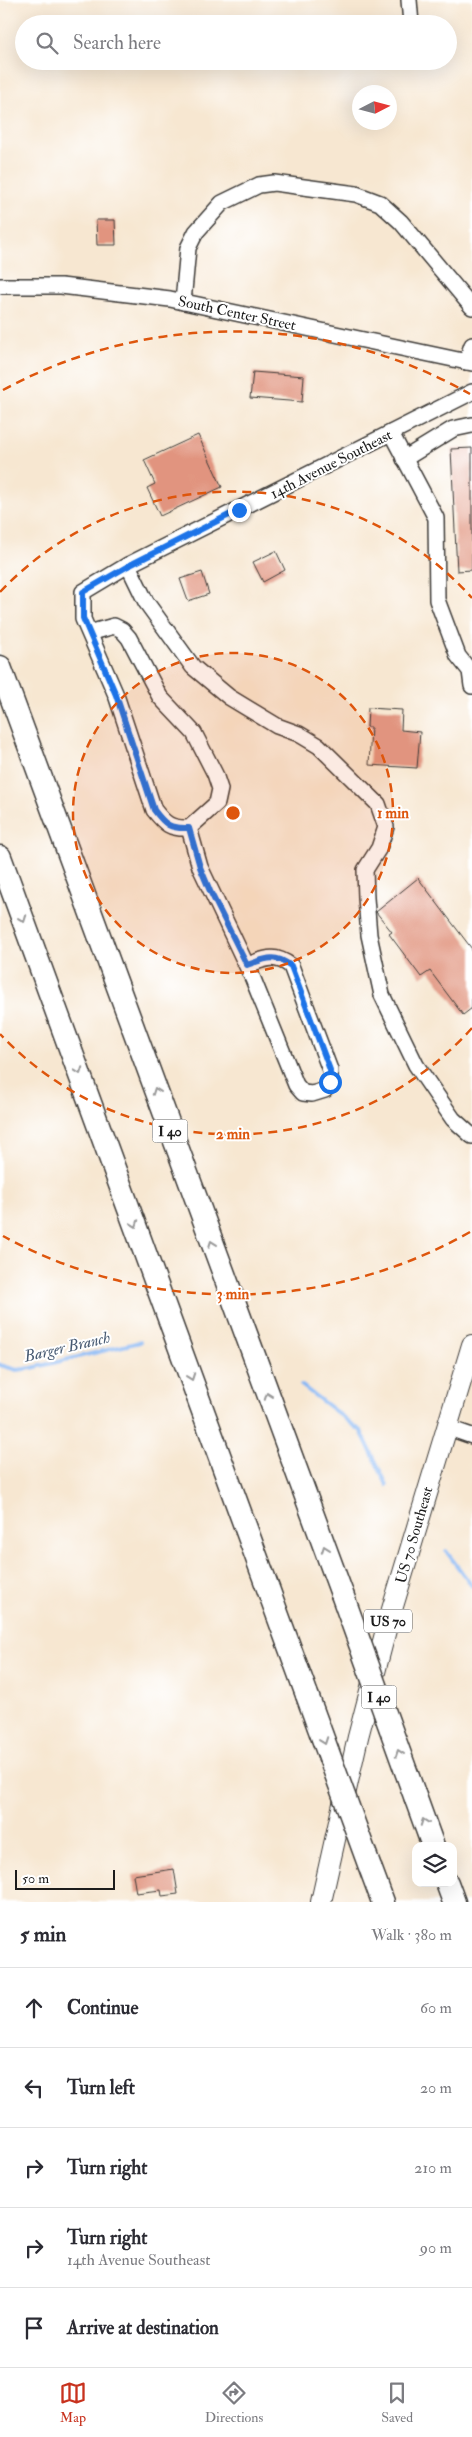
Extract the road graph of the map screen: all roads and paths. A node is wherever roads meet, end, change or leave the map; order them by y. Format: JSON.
{"nodes":[{"id":1,"x":409,"y":0,"type":"edge"},
{"id":2,"x":410,"y":15,"type":"edge"},
{"id":3,"x":0,"y":286,"type":"edge"},
{"id":4,"x":183,"y":302,"type":"junction"},
{"id":5,"x":472,"y":307,"type":"edge"},
{"id":6,"x":472,"y":345,"type":"edge"},
{"id":7,"x":469,"y":363,"type":"edge"},
{"id":8,"x":472,"y":392,"type":"edge"},
{"id":9,"x":472,"y":425,"type":"edge"},
{"id":10,"x":391,"y":433,"type":"junction"},
{"id":11,"x":404,"y":459,"type":"junction"},
{"id":12,"x":128,"y":566,"type":"junction"},
{"id":13,"x":89,"y":633,"type":"junction"},
{"id":14,"x":0,"y":667,"type":"edge"},
{"id":15,"x":471,"y":671,"type":"edge"},
{"id":16,"x":472,"y":686,"type":"edge"},
{"id":17,"x":189,"y":828,"type":"junction"},
{"id":18,"x":0,"y":857,"type":"edge"},
{"id":19,"x":247,"y":965,"type":"junction"},
{"id":20,"x":472,"y":1136,"type":"edge"},
{"id":21,"x":472,"y":1345,"type":"edge"},
{"id":22,"x":446,"y":1427,"type":"junction"},
{"id":23,"x":472,"y":1436,"type":"edge"},
{"id":24,"x":432,"y":1842,"type":"edge"},
{"id":25,"x":448,"y":1887,"type":"edge"},
{"id":26,"x":321,"y":1902,"type":"edge"},
{"id":27,"x":383,"y":1902,"type":"edge"},
{"id":28,"x":454,"y":1902,"type":"edge"}],
"edges":[{"from":1,"to":2,"type":"street"},
{"from":3,"to":4,"type":"street","name":"South Center Street"},
{"from":4,"to":5,"type":"street"},
{"from":4,"to":7,"type":"street","name":"South Center Street"},
{"from":6,"to":7,"type":"street"},
{"from":8,"to":10,"type":"street","name":"14th Avenue Southeast"},
{"from":9,"to":11,"type":"street"},
{"from":10,"to":11,"type":"street"},
{"from":10,"to":12,"type":"street","name":"14th Avenue Southeast"},
{"from":11,"to":15,"type":"street"},
{"from":12,"to":13,"type":"street","name":"14th Avenue Southeast"},
{"from":12,"to":20,"type":"street"},
{"from":13,"to":17,"type":"street"},
{"from":13,"to":17,"type":"street"},
{"from":24,"to":14,"type":"highway","number":"I 40","one_way":true,"bridge":true},
{"from":15,"to":16,"type":"street"},
{"from":17,"to":19,"type":"street"},
{"from":18,"to":27,"type":"highway","one_way":true,"bridge":true},
{"from":19,"to":19,"type":"street"},
{"from":21,"to":22,"type":"main road","name":"US 70 Southeast","number":"US 70"},
{"from":22,"to":23,"type":"street"},
{"from":22,"to":26,"type":"main road","name":"US 70 Southeast","number":"US 70"},
{"from":25,"to":28,"type":"highway"}]}
